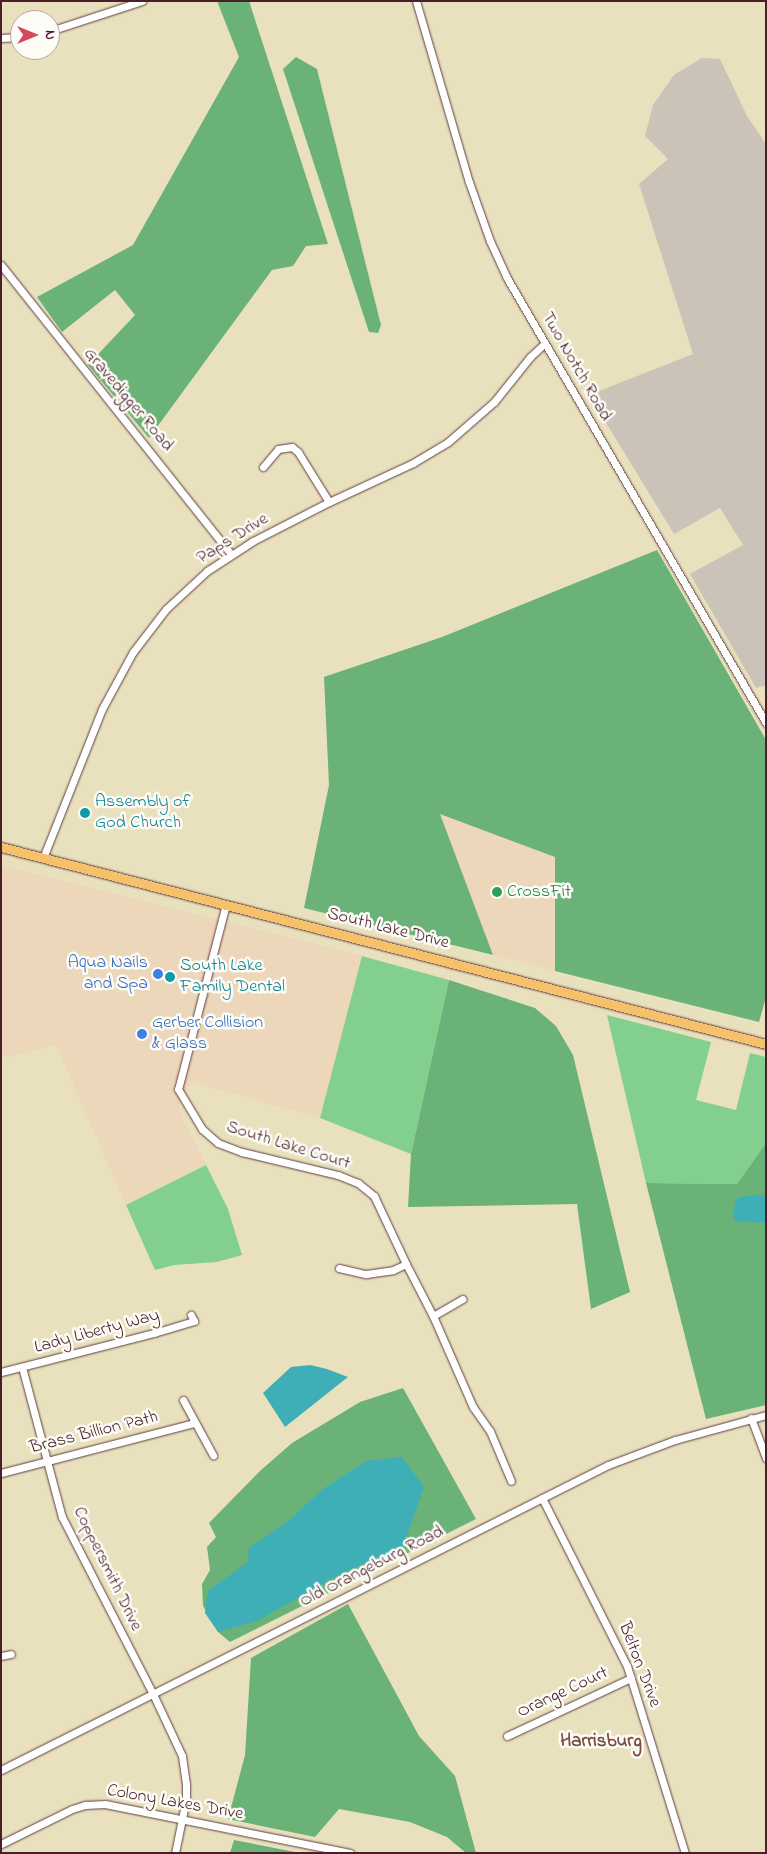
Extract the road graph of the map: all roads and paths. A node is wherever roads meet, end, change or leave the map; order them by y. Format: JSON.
{"nodes":[{"id":1,"x":142,"y":1,"type":"edge"},
{"id":2,"x":416,"y":1,"type":"edge"},
{"id":3,"x":60,"y":29,"type":"edge"},
{"id":4,"x":1,"y":265,"type":"edge"},
{"id":5,"x":544,"y":344,"type":"junction"},
{"id":6,"x":263,"y":467,"type":"dead end"},
{"id":7,"x":329,"y":502,"type":"junction"},
{"id":8,"x":231,"y":554,"type":"junction"},
{"id":9,"x":766,"y":723,"type":"edge"},
{"id":10,"x":1,"y":847,"type":"edge"},
{"id":11,"x":43,"y":858,"type":"junction"},
{"id":12,"x":226,"y":904,"type":"junction"},
{"id":13,"x":766,"y":1044,"type":"edge"},
{"id":14,"x":406,"y":1264,"type":"junction"},
{"id":15,"x":339,"y":1268,"type":"dead end"},
{"id":16,"x":463,"y":1299,"type":"dead end"},
{"id":17,"x":191,"y":1315,"type":"dead end"},
{"id":18,"x":434,"y":1316,"type":"junction"},
{"id":19,"x":22,"y":1367,"type":"junction"},
{"id":20,"x":1,"y":1372,"type":"edge"},
{"id":21,"x":183,"y":1400,"type":"dead end"},
{"id":22,"x":766,"y":1415,"type":"edge"},
{"id":23,"x":751,"y":1418,"type":"junction"},
{"id":24,"x":194,"y":1423,"type":"junction"},
{"id":25,"x":212,"y":1455,"type":"dead end"},
{"id":26,"x":766,"y":1458,"type":"edge"},
{"id":27,"x":48,"y":1460,"type":"junction"},
{"id":28,"x":1,"y":1473,"type":"edge"},
{"id":29,"x":512,"y":1481,"type":"dead end"},
{"id":30,"x":542,"y":1498,"type":"junction"},
{"id":31,"x":10,"y":1654,"type":"dead end"},
{"id":32,"x":1,"y":1656,"type":"edge"},
{"id":33,"x":631,"y":1678,"type":"junction"},
{"id":34,"x":153,"y":1694,"type":"junction"},
{"id":35,"x":508,"y":1736,"type":"dead end"},
{"id":36,"x":1,"y":1770,"type":"edge"},
{"id":37,"x":182,"y":1818,"type":"junction"},
{"id":38,"x":1,"y":1844,"type":"edge"},
{"id":39,"x":175,"y":1853,"type":"edge"},
{"id":40,"x":350,"y":1853,"type":"edge"},
{"id":41,"x":684,"y":1853,"type":"edge"}],
"edges":[{"from":1,"to":3,"type":"street"},
{"from":2,"to":5,"type":"street","name":"Two Notch Road"},
{"from":4,"to":8,"type":"street","name":"Gravedigger Road"},
{"from":5,"to":7,"type":"street","name":"Paps Drive"},
{"from":5,"to":9,"type":"street","name":"Two Notch Road"},
{"from":6,"to":7,"type":"street"},
{"from":7,"to":8,"type":"street","name":"Paps Drive"},
{"from":8,"to":11,"type":"street","name":"Paps Drive"},
{"from":10,"to":11,"type":"main road","name":"South Lake Drive"},
{"from":11,"to":12,"type":"main road","name":"South Lake Drive"},
{"from":12,"to":13,"type":"main road","name":"South Lake Drive"},
{"from":12,"to":14,"type":"street","name":"South Lake Court"},
{"from":14,"to":15,"type":"street"},
{"from":14,"to":18,"type":"street","name":"South Lake Court"},
{"from":16,"to":18,"type":"street"},
{"from":17,"to":19,"type":"street","name":"Lady Liberty Way"},
{"from":18,"to":29,"type":"street","name":"South Lake Court"},
{"from":19,"to":20,"type":"street","name":"Lady Liberty Way"},
{"from":19,"to":27,"type":"street","name":"Coppersmith Drive"},
{"from":21,"to":24,"type":"street"},
{"from":22,"to":23,"type":"street","name":"Old Orangeburg Road"},
{"from":23,"to":26,"type":"street"},
{"from":23,"to":30,"type":"street","name":"Old Orangeburg Road"},
{"from":24,"to":25,"type":"street"},
{"from":24,"to":27,"type":"street","name":"Brass Billion Path"},
{"from":27,"to":28,"type":"street","name":"Brass Billion Path"},
{"from":27,"to":34,"type":"street","name":"Coppersmith Drive"},
{"from":30,"to":33,"type":"street","name":"Belton Drive"},
{"from":30,"to":34,"type":"street","name":"Old Orangeburg Road"},
{"from":31,"to":32,"type":"street"},
{"from":33,"to":35,"type":"street","name":"Orange Court"},
{"from":33,"to":41,"type":"street","name":"Belton Drive"},
{"from":34,"to":36,"type":"street","name":"Old Orangeburg Road"},
{"from":34,"to":37,"type":"street","name":"Coppersmith Drive"},
{"from":37,"to":38,"type":"street","name":"Colony Lakes Drive"},
{"from":37,"to":39,"type":"street","name":"Coppersmith Drive"},
{"from":37,"to":40,"type":"street","name":"Colony Lakes Drive"}]}
